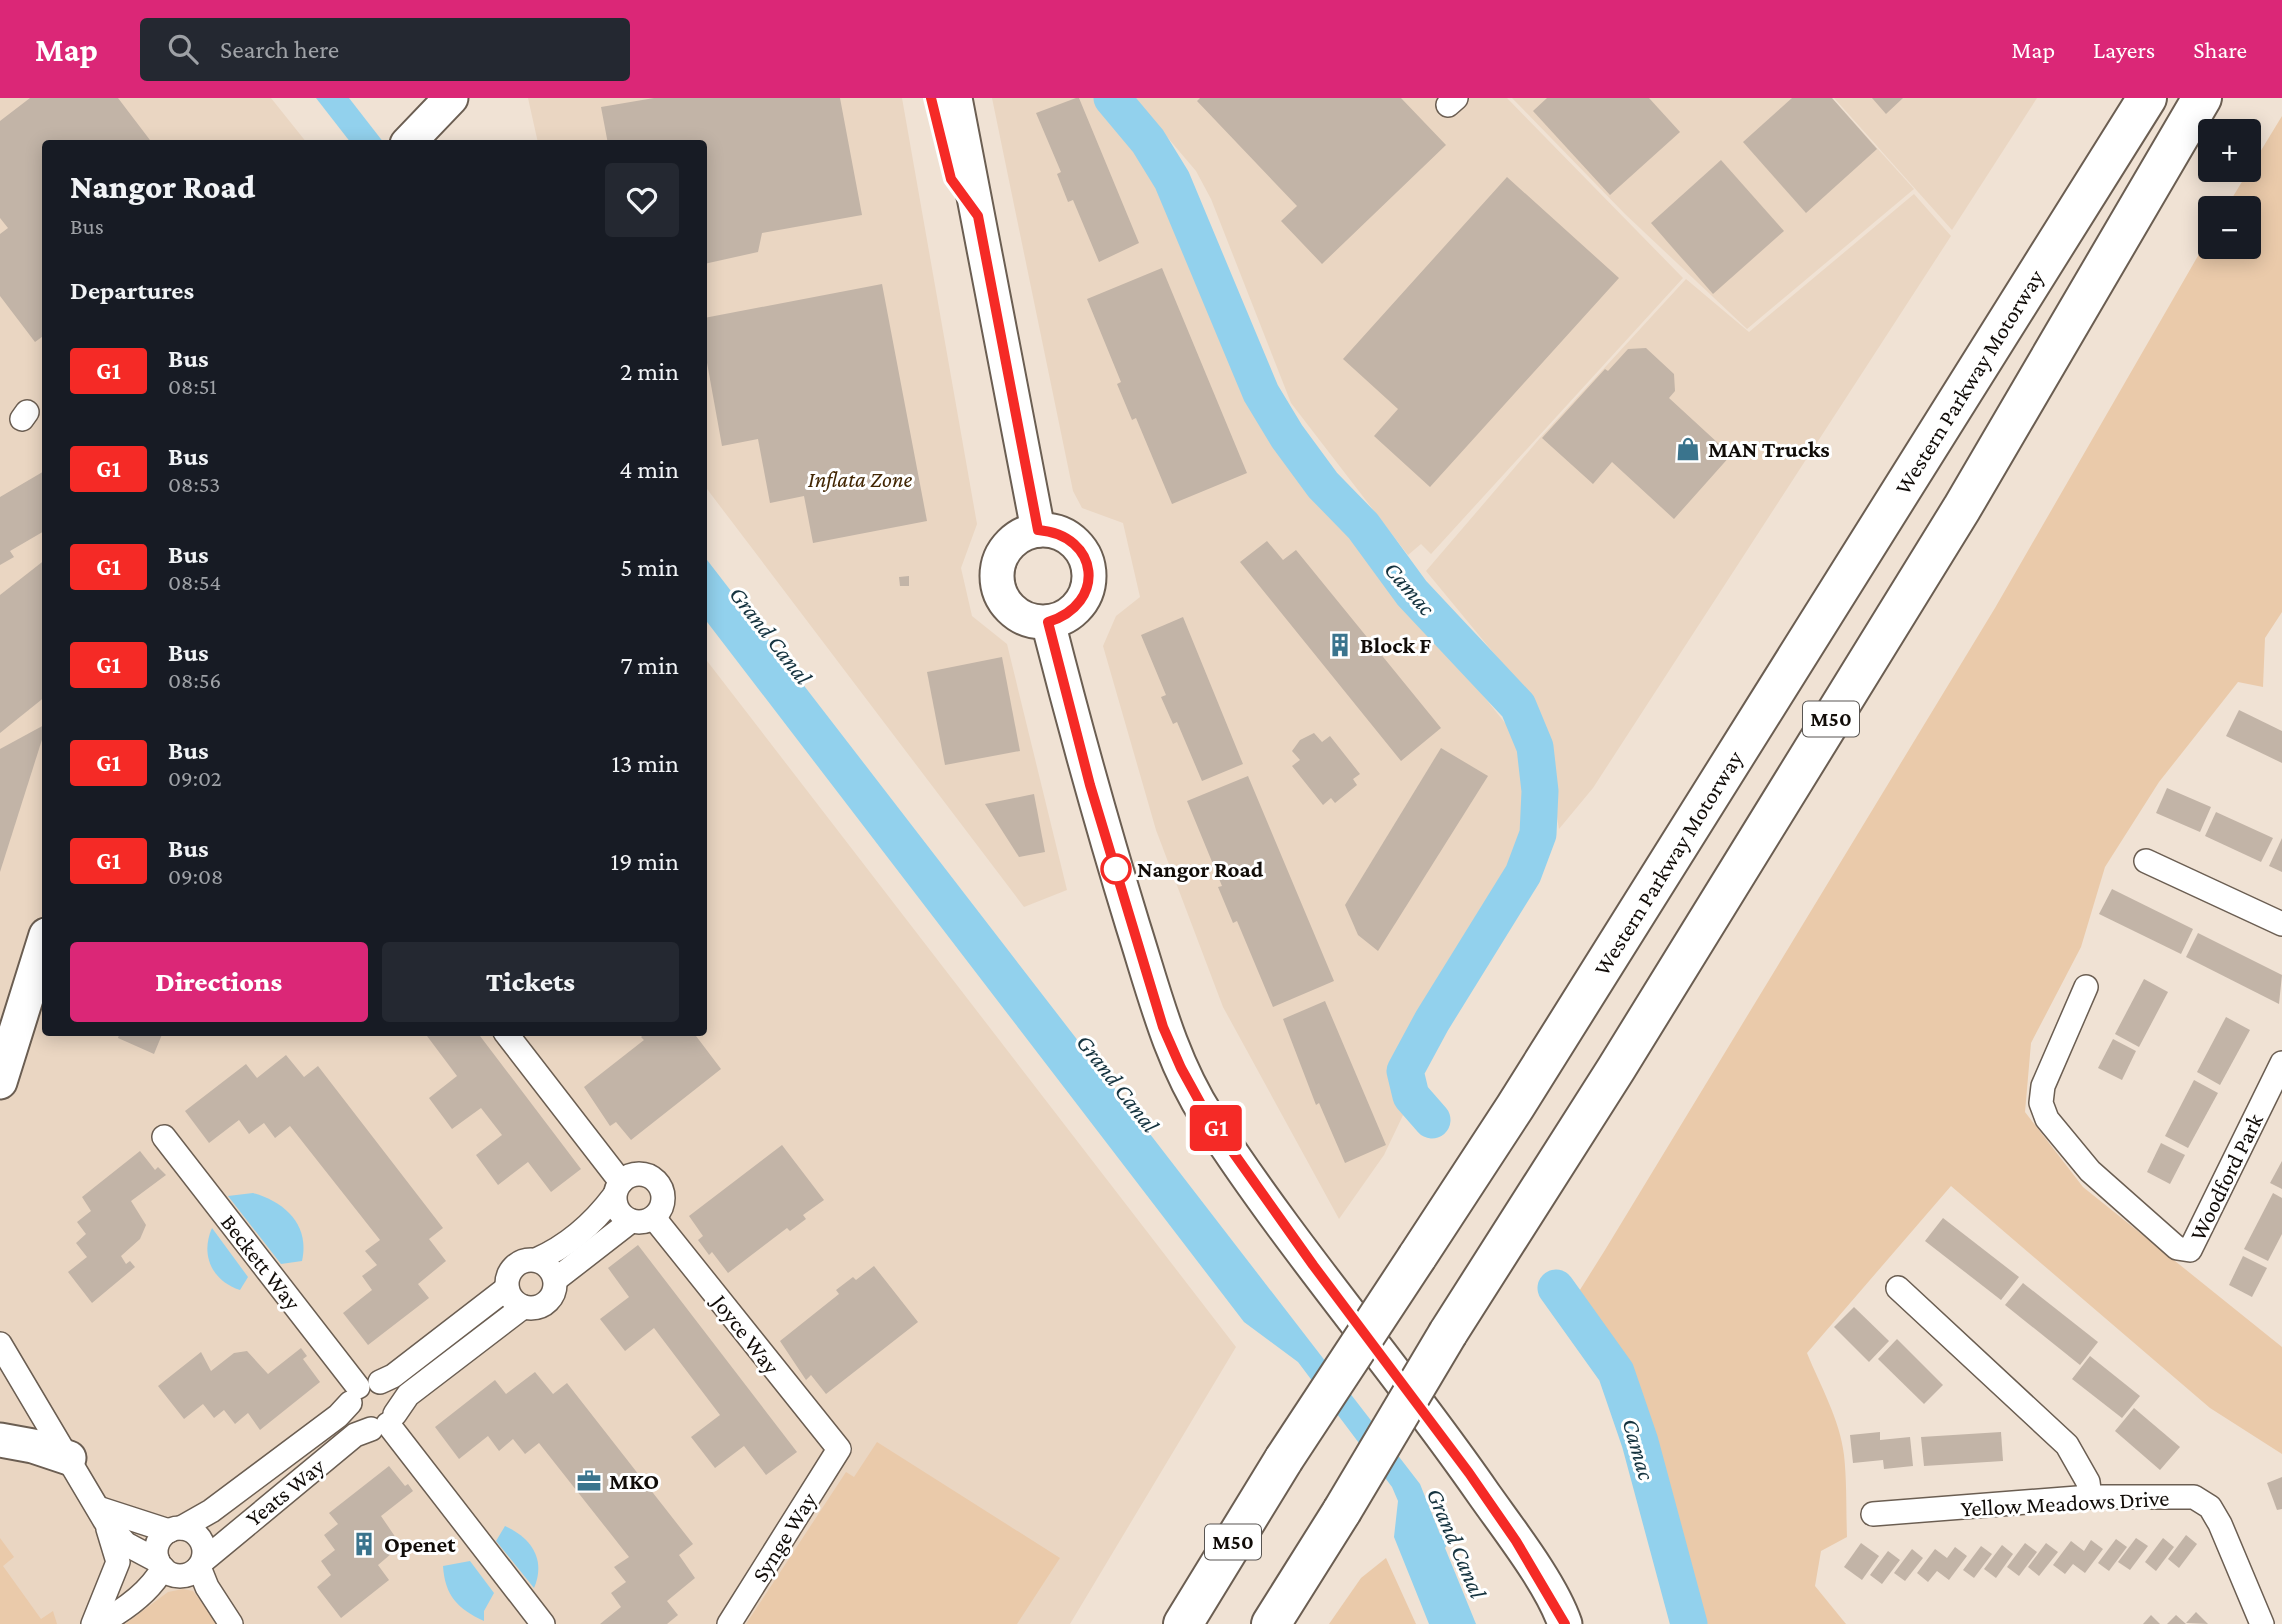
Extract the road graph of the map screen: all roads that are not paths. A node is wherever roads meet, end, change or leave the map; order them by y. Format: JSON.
{"nodes":[{"id":1,"x":931,"y":98,"type":"edge"},
{"id":2,"x":955,"y":98,"type":"edge"},
{"id":3,"x":2147,"y":98,"type":"edge"},
{"id":4,"x":2202,"y":98,"type":"edge"},
{"id":5,"x":442,"y":107,"type":"edge"},
{"id":6,"x":411,"y":140,"type":"edge"},
{"id":7,"x":978,"y":216,"type":"junction"},
{"id":8,"x":1038,"y":530,"type":"junction"},
{"id":9,"x":1048,"y":622,"type":"junction"},
{"id":10,"x":2146,"y":860,"type":"dead end"},
{"id":11,"x":2282,"y":924,"type":"edge"},
{"id":12,"x":42,"y":947,"type":"edge"},
{"id":13,"x":2086,"y":987,"type":"dead end"},
{"id":14,"x":508,"y":1036,"type":"edge"},
{"id":15,"x":2282,"y":1063,"type":"edge"},
{"id":16,"x":2,"y":1068,"type":"edge"},
{"id":17,"x":164,"y":1137,"type":"dead end"},
{"id":18,"x":617,"y":1189,"type":"junction"},
{"id":19,"x":654,"y":1218,"type":"junction"},
{"id":20,"x":631,"y":1222,"type":"junction"},
{"id":21,"x":536,"y":1260,"type":"junction"},
{"id":22,"x":555,"y":1280,"type":"junction"},
{"id":23,"x":507,"y":1288,"type":"junction"},
{"id":24,"x":1898,"y":1288,"type":"dead end"},
{"id":25,"x":523,"y":1307,"type":"junction"},
{"id":26,"x":0,"y":1344,"type":"edge"},
{"id":27,"x":363,"y":1391,"type":"junction"},
{"id":28,"x":385,"y":1422,"type":"junction"},
{"id":29,"x":0,"y":1440,"type":"edge"},
{"id":30,"x":839,"y":1449,"type":"joint"},
{"id":31,"x":69,"y":1458,"type":"junction"},
{"id":32,"x":2090,"y":1497,"type":"junction"},
{"id":33,"x":1873,"y":1514,"type":"dead end"},
{"id":34,"x":103,"y":1515,"type":"junction"},
{"id":35,"x":175,"y":1529,"type":"junction"},
{"id":36,"x":201,"y":1564,"type":"junction"},
{"id":37,"x":160,"y":1565,"type":"junction"},
{"id":38,"x":95,"y":1624,"type":"edge"},
{"id":39,"x":231,"y":1624,"type":"edge"},
{"id":40,"x":543,"y":1624,"type":"edge"},
{"id":41,"x":729,"y":1624,"type":"edge"},
{"id":42,"x":1183,"y":1624,"type":"edge"},
{"id":43,"x":1271,"y":1624,"type":"edge"},
{"id":44,"x":1565,"y":1624,"type":"edge"},
{"id":45,"x":2262,"y":1624,"type":"edge"}],
"edges":[{"from":1,"to":7,"type":"main road"},
{"from":2,"to":7,"type":"main road"},
{"from":3,"to":42,"type":"highway","name":"Western Parkway Motorway","number":"M50","bridge":true},
{"from":4,"to":43,"type":"highway","number":"M50","bridge":true},
{"from":5,"to":6,"type":"main road"},
{"from":7,"to":8,"type":"main road"},
{"from":8,"to":9,"type":"main road"},
{"from":8,"to":9,"type":"main road"},
{"from":9,"to":44,"type":"main road"},
{"from":10,"to":11,"type":"street"},
{"from":12,"to":16,"type":"main road"},
{"from":13,"to":15,"type":"street","name":"Woodford Park"},
{"from":14,"to":18,"type":"street"},
{"from":17,"to":27,"type":"street","name":"Beckett Way"},
{"from":18,"to":19,"type":"street"},
{"from":18,"to":20,"type":"street"},
{"from":18,"to":21,"type":"street"},
{"from":19,"to":20,"type":"street"},
{"from":19,"to":30,"type":"street","name":"Joyce Way"},
{"from":20,"to":22,"type":"street"},
{"from":21,"to":22,"type":"street"},
{"from":21,"to":23,"type":"street"},
{"from":22,"to":25,"type":"street"},
{"from":23,"to":25,"type":"street"},
{"from":23,"to":27,"type":"street","name":"Yeats Way"},
{"from":24,"to":32,"type":"street"},
{"from":25,"to":28,"type":"street","name":"Yeats Way"},
{"from":26,"to":31,"type":"street"},
{"from":27,"to":28,"type":"street"},
{"from":27,"to":28,"type":"street"},
{"from":27,"to":35,"type":"street","name":"Yeats Way"},
{"from":28,"to":36,"type":"street","name":"Yeats Way"},
{"from":28,"to":40,"type":"street"},
{"from":29,"to":31,"type":"main road"},
{"from":30,"to":41,"type":"street","name":"Synge Way"},
{"from":31,"to":34,"type":"street"},
{"from":32,"to":33,"type":"street","name":"Yellow Meadows Drive"},
{"from":32,"to":45,"type":"street","name":"Yellow Meadows Drive"},
{"from":34,"to":35,"type":"street"},
{"from":34,"to":37,"type":"street"},
{"from":34,"to":38,"type":"street"},
{"from":35,"to":36,"type":"street"},
{"from":35,"to":37,"type":"street"},
{"from":36,"to":37,"type":"street"},
{"from":36,"to":39,"type":"street"},
{"from":37,"to":38,"type":"street"}]}
